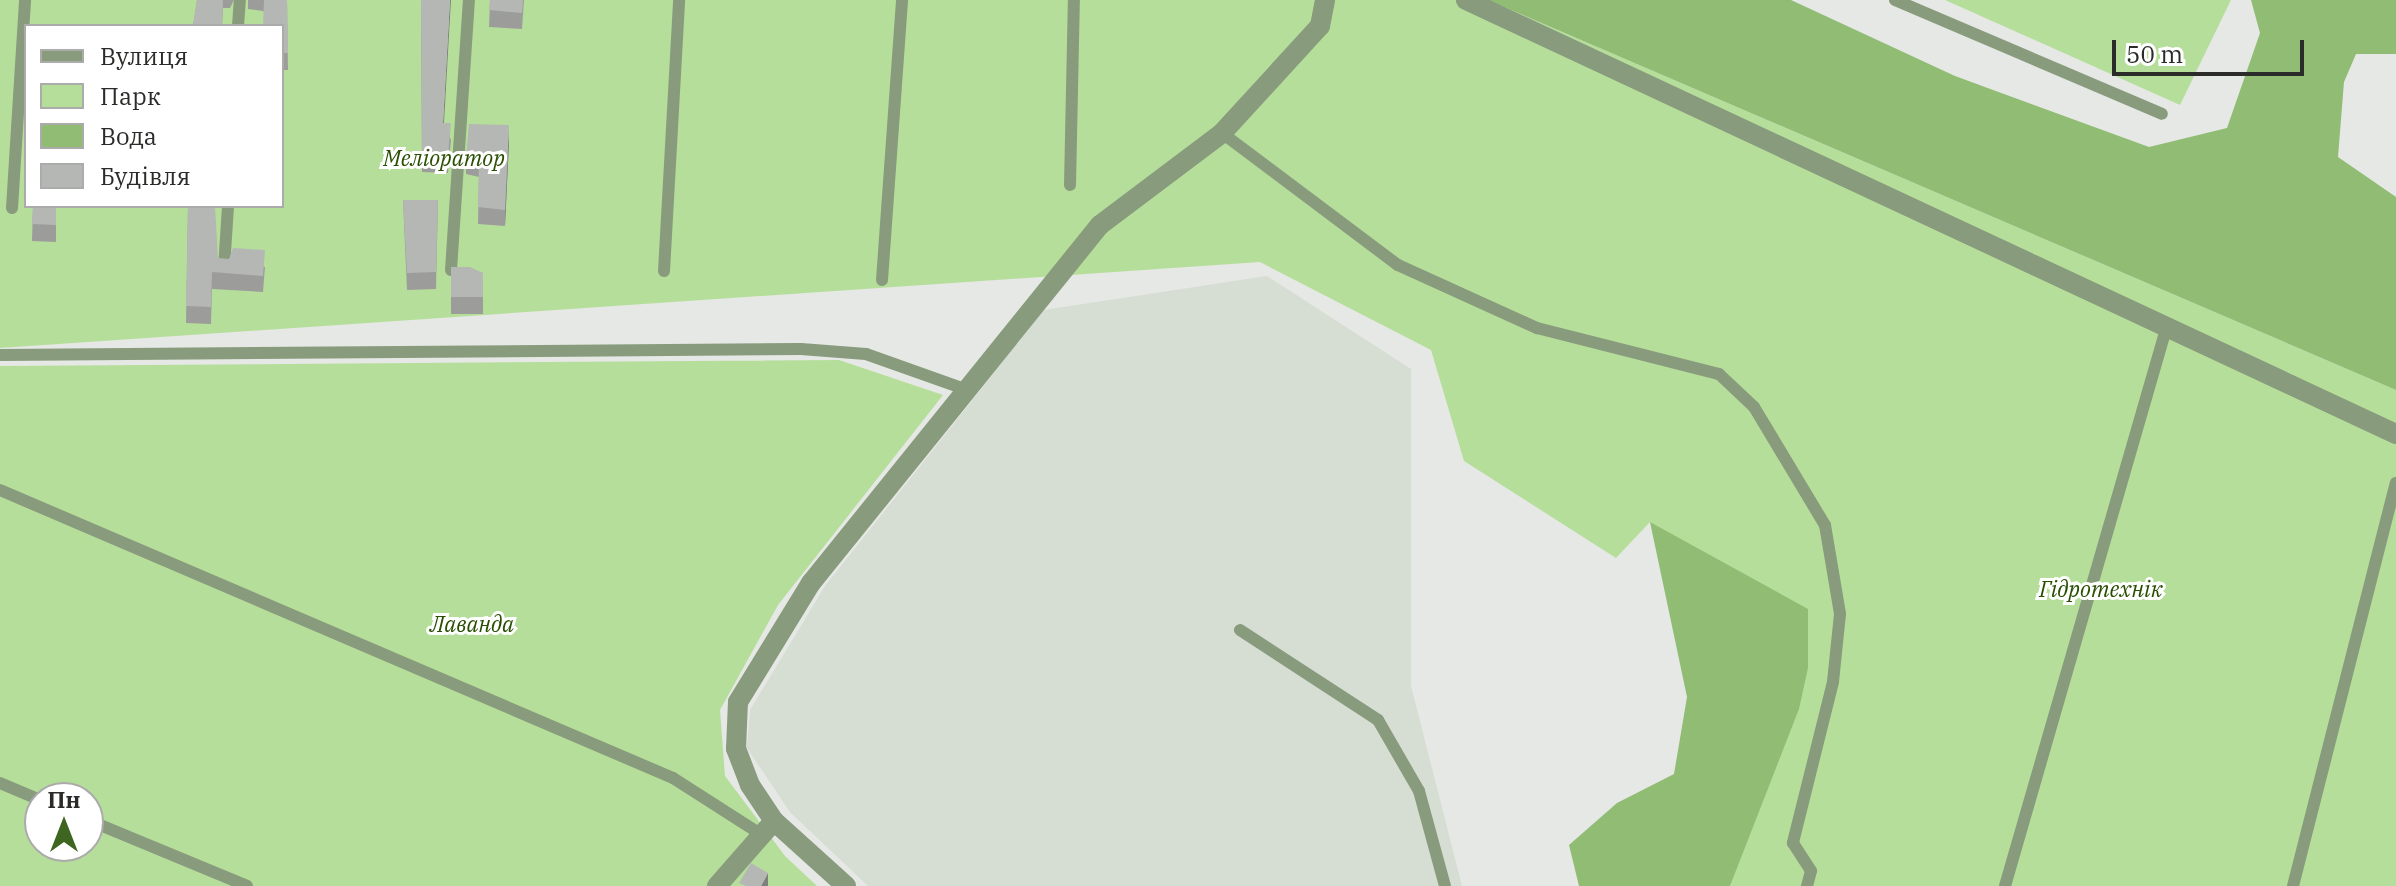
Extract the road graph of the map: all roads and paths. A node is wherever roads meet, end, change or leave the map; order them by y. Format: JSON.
{"nodes":[{"id":1,"x":25,"y":0,"type":"edge"},
{"id":2,"x":240,"y":0,"type":"edge"},
{"id":3,"x":469,"y":0,"type":"edge"},
{"id":4,"x":679,"y":0,"type":"edge"},
{"id":5,"x":902,"y":0,"type":"edge"},
{"id":6,"x":1074,"y":0,"type":"edge"},
{"id":7,"x":1325,"y":0,"type":"edge"},
{"id":8,"x":1466,"y":0,"type":"edge"},
{"id":9,"x":1895,"y":0,"type":"edge"},
{"id":10,"x":238,"y":24,"type":"edge"},
{"id":11,"x":2162,"y":114,"type":"dead end"},
{"id":12,"x":1222,"y":133,"type":"junction"},
{"id":13,"x":1070,"y":185,"type":"dead end"},
{"id":14,"x":12,"y":208,"type":"dead end"},
{"id":15,"x":228,"y":208,"type":"edge"},
{"id":16,"x":224,"y":268,"type":"edge"},
{"id":17,"x":451,"y":270,"type":"edge"},
{"id":18,"x":664,"y":271,"type":"dead end"},
{"id":19,"x":882,"y":280,"type":"dead end"},
{"id":20,"x":2166,"y":329,"type":"junction"},
{"id":21,"x":0,"y":355,"type":"edge"},
{"id":22,"x":965,"y":389,"type":"junction"},
{"id":23,"x":2396,"y":434,"type":"edge"},
{"id":24,"x":2396,"y":483,"type":"edge"},
{"id":25,"x":0,"y":490,"type":"edge"},
{"id":26,"x":1240,"y":630,"type":"dead end"},
{"id":27,"x":0,"y":783,"type":"edge"},
{"id":28,"x":24,"y":793,"type":"edge"},
{"id":29,"x":104,"y":827,"type":"edge"},
{"id":30,"x":767,"y":827,"type":"junction"},
{"id":31,"x":247,"y":886,"type":"edge"},
{"id":32,"x":717,"y":886,"type":"edge"},
{"id":33,"x":846,"y":886,"type":"edge"},
{"id":34,"x":1445,"y":886,"type":"edge"},
{"id":35,"x":1807,"y":886,"type":"edge"},
{"id":36,"x":2005,"y":886,"type":"edge"},
{"id":37,"x":2293,"y":886,"type":"edge"}],
"edges":[{"from":1,"to":14,"type":"lane"},
{"from":2,"to":10,"type":"lane"},
{"from":3,"to":17,"type":"lane"},
{"from":4,"to":18,"type":"lane"},
{"from":5,"to":19,"type":"lane"},
{"from":6,"to":13,"type":"lane"},
{"from":7,"to":12,"type":"street"},
{"from":8,"to":20,"type":"street"},
{"from":9,"to":11,"type":"lane"},
{"from":12,"to":22,"type":"street"},
{"from":12,"to":35,"type":"lane"},
{"from":15,"to":16,"type":"lane"},
{"from":20,"to":23,"type":"street"},
{"from":20,"to":36,"type":"lane"},
{"from":21,"to":22,"type":"lane"},
{"from":22,"to":30,"type":"street"},
{"from":24,"to":37,"type":"lane"},
{"from":25,"to":30,"type":"lane"},
{"from":26,"to":34,"type":"lane"},
{"from":27,"to":28,"type":"lane"},
{"from":29,"to":31,"type":"lane"},
{"from":30,"to":32,"type":"street"},
{"from":30,"to":33,"type":"street"}]}
